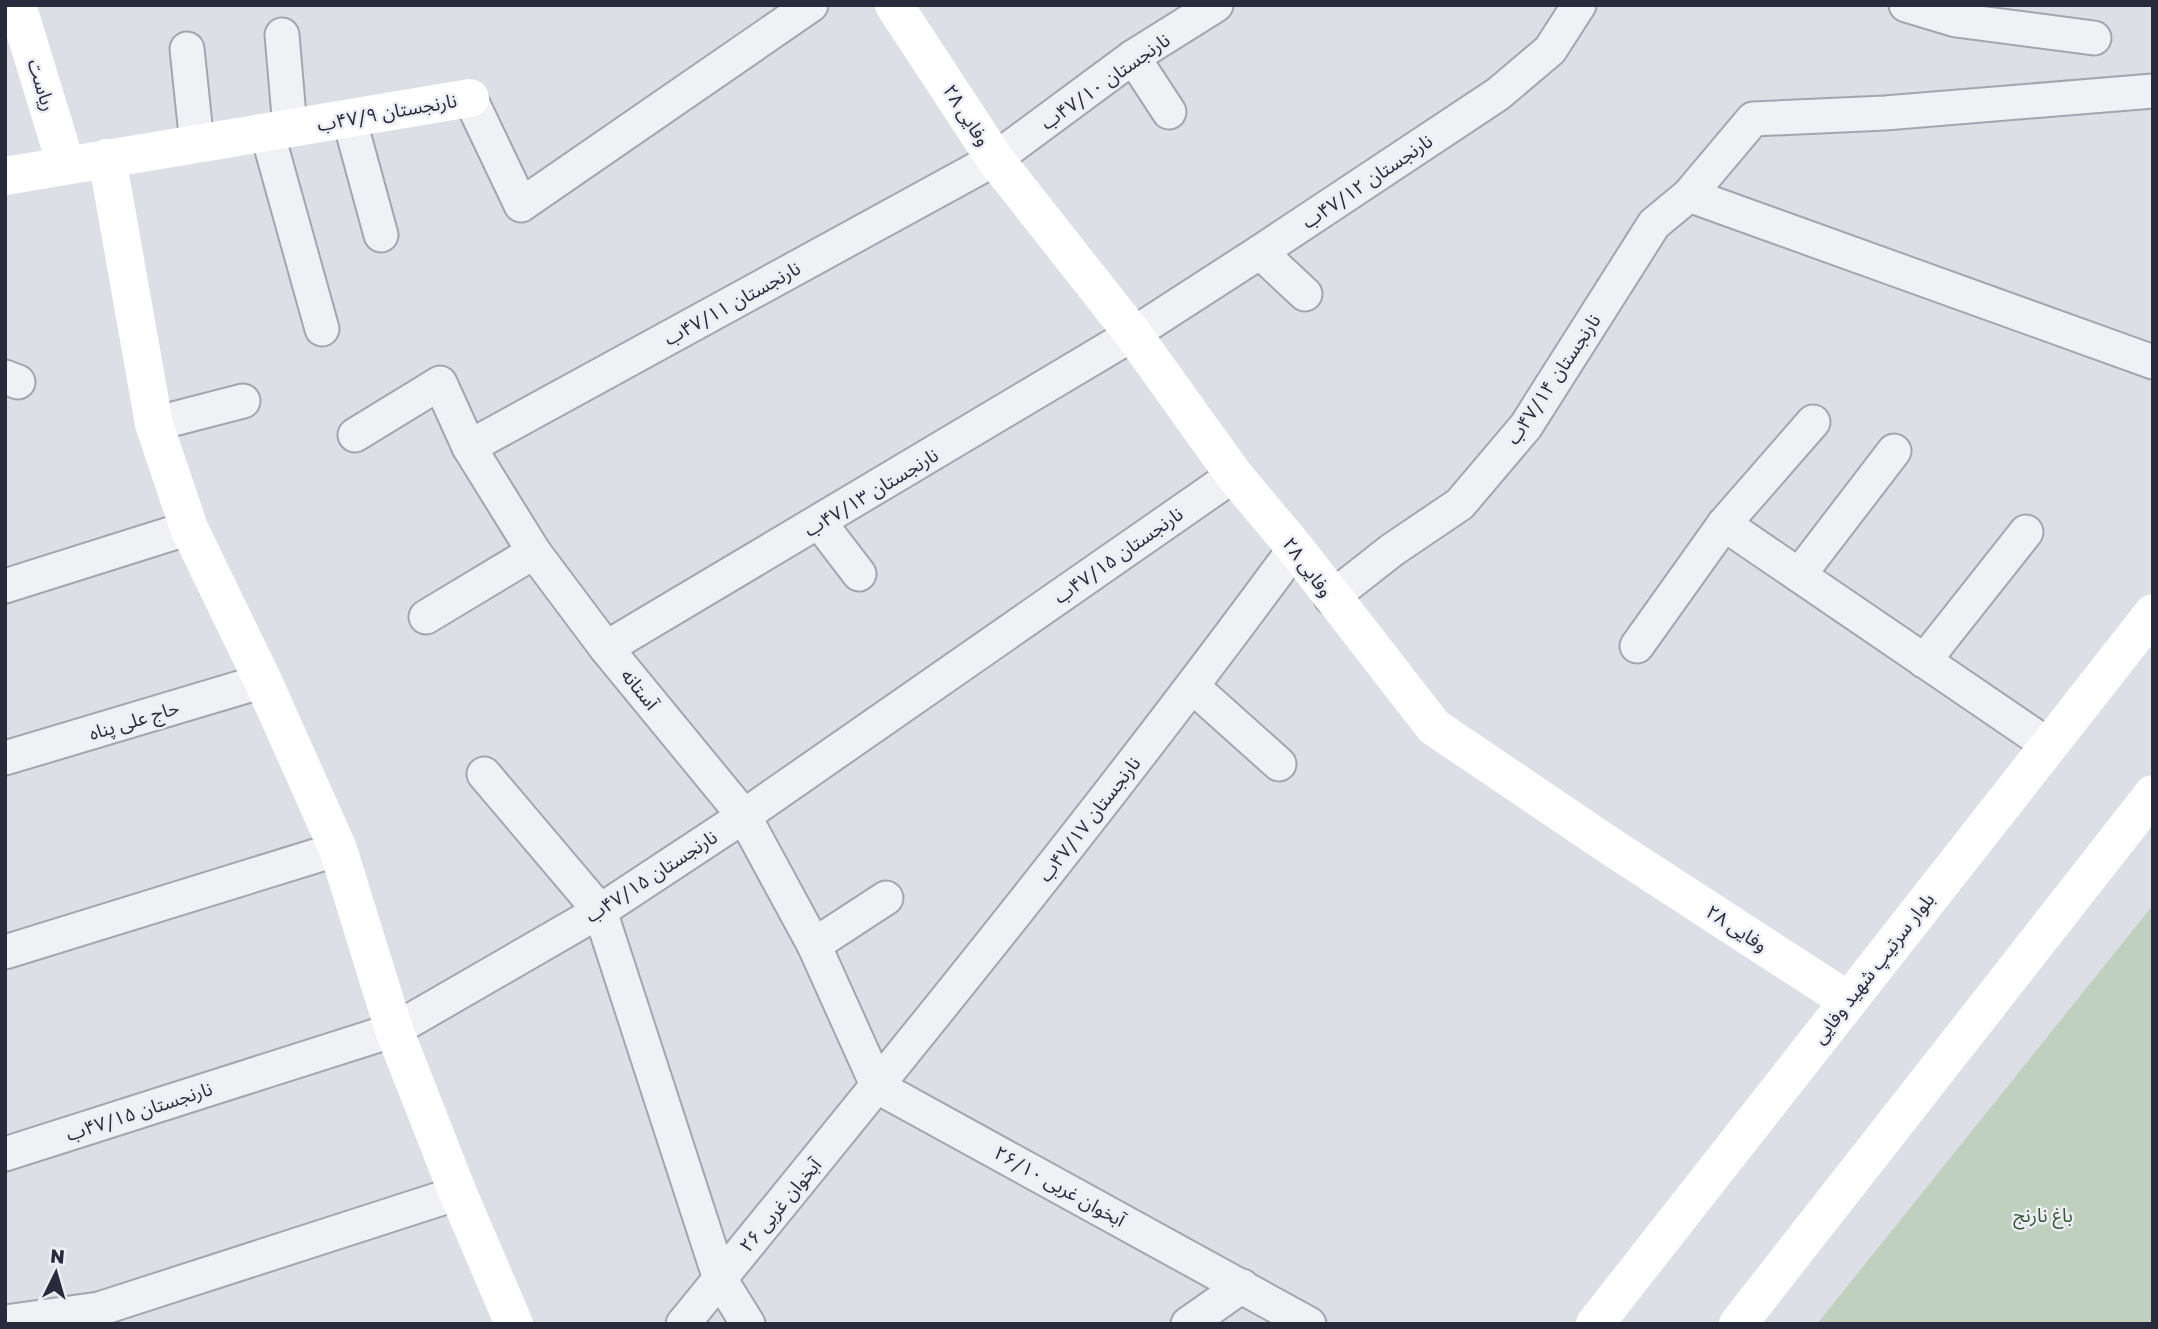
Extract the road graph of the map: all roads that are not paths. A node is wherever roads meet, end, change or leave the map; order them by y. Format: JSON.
{"nodes":[{"id":1,"x":18,"y":5,"type":"edge"},
{"id":2,"x":811,"y":5,"type":"edge"},
{"id":3,"x":894,"y":5,"type":"edge"},
{"id":4,"x":1216,"y":5,"type":"edge"},
{"id":5,"x":1579,"y":5,"type":"edge"},
{"id":6,"x":1906,"y":5,"type":"edge"},
{"id":7,"x":282,"y":35,"type":"dead end"},
{"id":8,"x":2094,"y":38,"type":"dead end"},
{"id":9,"x":187,"y":48,"type":"dead end"},
{"id":10,"x":1133,"y":57,"type":"junction"},
{"id":11,"x":2153,"y":91,"type":"edge"},
{"id":12,"x":470,"y":98,"type":"joint"},
{"id":13,"x":1169,"y":112,"type":"dead end"},
{"id":14,"x":349,"y":118,"type":"junction"},
{"id":15,"x":278,"y":130,"type":"junction"},
{"id":16,"x":197,"y":144,"type":"junction"},
{"id":17,"x":107,"y":158,"type":"junction"},
{"id":18,"x":995,"y":159,"type":"junction"},
{"id":19,"x":66,"y":165,"type":"junction"},
{"id":20,"x":5,"y":176,"type":"edge"},
{"id":21,"x":1689,"y":195,"type":"junction"},
{"id":22,"x":381,"y":235,"type":"dead end"},
{"id":23,"x":1260,"y":252,"type":"junction"},
{"id":24,"x":1305,"y":294,"type":"dead end"},
{"id":25,"x":323,"y":329,"type":"dead end"},
{"id":26,"x":1133,"y":334,"type":"junction"},
{"id":27,"x":2153,"y":362,"type":"edge"},
{"id":28,"x":243,"y":401,"type":"dead end"},
{"id":29,"x":1813,"y":422,"type":"dead end"},
{"id":30,"x":154,"y":424,"type":"junction"},
{"id":31,"x":355,"y":435,"type":"dead end"},
{"id":32,"x":469,"y":447,"type":"junction"},
{"id":33,"x":1894,"y":451,"type":"dead end"},
{"id":34,"x":1234,"y":475,"type":"junction"},
{"id":35,"x":820,"y":523,"type":"junction"},
{"id":36,"x":1724,"y":524,"type":"junction"},
{"id":37,"x":189,"y":528,"type":"junction"},
{"id":38,"x":2026,"y":532,"type":"dead end"},
{"id":39,"x":1295,"y":548,"type":"junction"},
{"id":40,"x":534,"y":552,"type":"junction"},
{"id":41,"x":859,"y":574,"type":"dead end"},
{"id":42,"x":1799,"y":575,"type":"junction"},
{"id":43,"x":5,"y":586,"type":"edge"},
{"id":44,"x":1331,"y":598,"type":"junction"},
{"id":45,"x":2153,"y":613,"type":"edge"},
{"id":46,"x":426,"y":617,"type":"dead end"},
{"id":47,"x":1637,"y":646,"type":"dead end"},
{"id":48,"x":606,"y":648,"type":"junction"},
{"id":49,"x":1924,"y":661,"type":"junction"},
{"id":50,"x":263,"y":681,"type":"junction"},
{"id":51,"x":1193,"y":687,"type":"junction"},
{"id":52,"x":2048,"y":745,"type":"junction"},
{"id":53,"x":5,"y":758,"type":"edge"},
{"id":54,"x":1279,"y":764,"type":"dead end"},
{"id":55,"x":484,"y":774,"type":"dead end"},
{"id":56,"x":2153,"y":794,"type":"edge"},
{"id":57,"x":744,"y":816,"type":"junction"},
{"id":58,"x":338,"y":849,"type":"junction"},
{"id":59,"x":887,"y":898,"type":"dead end"},
{"id":60,"x":600,"y":911,"type":"junction"},
{"id":61,"x":814,"y":945,"type":"junction"},
{"id":62,"x":5,"y":952,"type":"edge"},
{"id":63,"x":1847,"y":1000,"type":"junction"},
{"id":64,"x":394,"y":1030,"type":"junction"},
{"id":65,"x":878,"y":1087,"type":"junction"},
{"id":66,"x":5,"y":1154,"type":"edge"},
{"id":67,"x":458,"y":1193,"type":"junction"},
{"id":68,"x":720,"y":1279,"type":"junction"},
{"id":69,"x":1241,"y":1286,"type":"junction"},
{"id":70,"x":5,"y":1322,"type":"edge"},
{"id":71,"x":514,"y":1324,"type":"edge"},
{"id":72,"x":683,"y":1324,"type":"edge"},
{"id":73,"x":748,"y":1324,"type":"edge"},
{"id":74,"x":1188,"y":1324,"type":"edge"},
{"id":75,"x":1309,"y":1324,"type":"edge"},
{"id":76,"x":1595,"y":1324,"type":"edge"},
{"id":77,"x":1738,"y":1324,"type":"edge"}],
"edges":[{"from":1,"to":19,"type":"street","name":"ریاست"},
{"from":2,"to":12,"type":"street","name":"نارنجستان ۴۷/۹ب"},
{"from":3,"to":18,"type":"street","name":"وفایی ۲۸"},
{"from":4,"to":10,"type":"street","name":"نارنجستان ۴۷/۱۰ب"},
{"from":5,"to":23,"type":"street","name":"نارنجستان ۴۷/۱۲ب"},
{"from":6,"to":8,"type":"street"},
{"from":7,"to":15,"type":"street"},
{"from":9,"to":16,"type":"street"},
{"from":10,"to":13,"type":"street"},
{"from":10,"to":18,"type":"street","name":"نارنجستان ۴۷/۱۰ب"},
{"from":11,"to":21,"type":"street","name":"نارنجستان ۴۷/۱۴ب"},
{"from":12,"to":14,"type":"street","name":"نارنجستان ۴۷/۹ب"},
{"from":14,"to":15,"type":"street","name":"نارنجستان ۴۷/۹ب"},
{"from":14,"to":22,"type":"street"},
{"from":15,"to":16,"type":"street","name":"نارنجستان ۴۷/۹ب"},
{"from":15,"to":25,"type":"street"},
{"from":16,"to":17,"type":"street","name":"نارنجستان ۴۷/۹ب"},
{"from":17,"to":19,"type":"street","name":"نارنجستان ۴۷/۹ب"},
{"from":17,"to":30,"type":"street"},
{"from":18,"to":26,"type":"street","name":"وفایی ۲۸"},
{"from":18,"to":32,"type":"street","name":"نارنجستان ۴۷/۱۱ب"},
{"from":19,"to":20,"type":"street","name":"نارنجستان ۴۷/۹ب"},
{"from":21,"to":27,"type":"street"},
{"from":21,"to":44,"type":"street","name":"نارنجستان ۴۷/۱۴ب"},
{"from":23,"to":24,"type":"street"},
{"from":23,"to":26,"type":"street","name":"نارنجستان ۴۷/۱۲ب"},
{"from":26,"to":34,"type":"street","name":"وفایی ۲۸"},
{"from":26,"to":35,"type":"street","name":"نارنجستان ۴۷/۱۳ب"},
{"from":28,"to":30,"type":"street"},
{"from":29,"to":36,"type":"street"},
{"from":30,"to":37,"type":"street"},
{"from":31,"to":32,"type":"street","name":"آستانه"},
{"from":32,"to":40,"type":"street","name":"آستانه"},
{"from":33,"to":42,"type":"street"},
{"from":34,"to":39,"type":"street","name":"وفایی ۲۸"},
{"from":34,"to":57,"type":"street","name":"نارنجستان ۴۷/۱۵ب"},
{"from":35,"to":41,"type":"street"},
{"from":35,"to":48,"type":"street","name":"نارنجستان ۴۷/۱۳ب"},
{"from":36,"to":42,"type":"street"},
{"from":36,"to":47,"type":"street"},
{"from":37,"to":43,"type":"street"},
{"from":37,"to":50,"type":"street"},
{"from":38,"to":49,"type":"street"},
{"from":39,"to":44,"type":"street","name":"وفایی ۲۸"},
{"from":39,"to":51,"type":"street","name":"نارنجستان ۴۷/۱۷ب"},
{"from":40,"to":46,"type":"street"},
{"from":40,"to":48,"type":"street","name":"آستانه"},
{"from":42,"to":49,"type":"street"},
{"from":44,"to":63,"type":"street","name":"وفایی ۲۸"},
{"from":45,"to":52,"type":"street","name":"بلوار سرتیپ شهید وفایی"},
{"from":48,"to":57,"type":"street","name":"آستانه"},
{"from":49,"to":52,"type":"street"},
{"from":50,"to":53,"type":"street","name":"حاج علی پناه"},
{"from":50,"to":58,"type":"street"},
{"from":51,"to":54,"type":"street"},
{"from":51,"to":65,"type":"street","name":"نارنجستان ۴۷/۱۷ب"},
{"from":52,"to":63,"type":"street","name":"بلوار سرتیپ شهید وفایی"},
{"from":55,"to":60,"type":"street"},
{"from":56,"to":77,"type":"street"},
{"from":57,"to":60,"type":"street","name":"نارنجستان ۴۷/۱۵ب"},
{"from":57,"to":61,"type":"street","name":"آستانه"},
{"from":58,"to":62,"type":"street"},
{"from":58,"to":64,"type":"street"},
{"from":59,"to":61,"type":"street"},
{"from":60,"to":64,"type":"street","name":"نارنجستان ۴۷/۱۵ب"},
{"from":60,"to":68,"type":"street"},
{"from":61,"to":65,"type":"street","name":"آستانه"},
{"from":63,"to":76,"type":"street","name":"بلوار سرتیپ شهید وفایی"},
{"from":64,"to":66,"type":"street","name":"نارنجستان ۴۷/۱۵ب"},
{"from":64,"to":67,"type":"street"},
{"from":65,"to":68,"type":"street","name":"آبخوان غربی ۲۶"},
{"from":65,"to":69,"type":"street","name":"آبخوان غربی ۲۶/۱۰"},
{"from":67,"to":70,"type":"street"},
{"from":67,"to":71,"type":"street"},
{"from":68,"to":72,"type":"street","name":"آبخوان غربی ۲۶"},
{"from":68,"to":73,"type":"street"},
{"from":69,"to":74,"type":"street"},
{"from":69,"to":75,"type":"street","name":"آبخوان غربی ۲۶/۱۰"}]}
